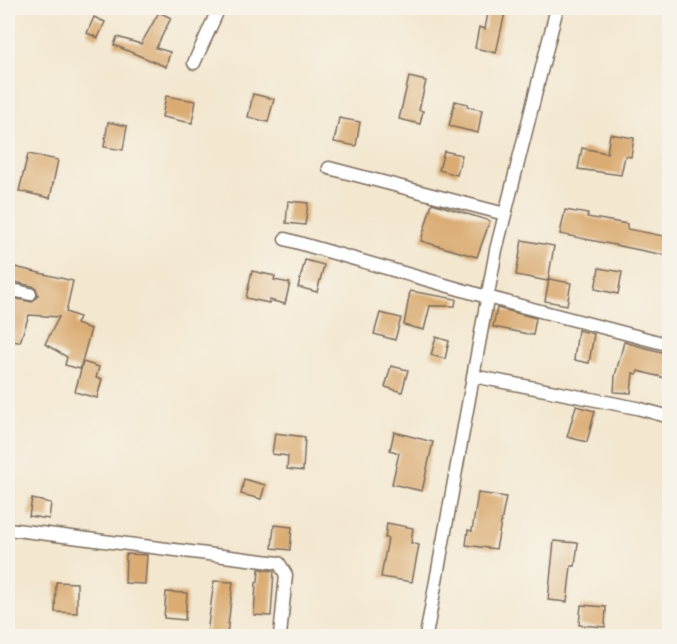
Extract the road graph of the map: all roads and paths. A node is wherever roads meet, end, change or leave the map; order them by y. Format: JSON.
{"nodes":[{"id":1,"x":219,"y":8,"type":"edge"},
{"id":2,"x":557,"y":8,"type":"edge"},
{"id":3,"x":194,"y":63,"type":"dead end"},
{"id":4,"x":329,"y":168,"type":"dead end"},
{"id":5,"x":505,"y":214,"type":"junction"},
{"id":6,"x":285,"y":239,"type":"dead end"},
{"id":7,"x":8,"y":289,"type":"edge"},
{"id":8,"x":30,"y":294,"type":"dead end"},
{"id":9,"x":487,"y":297,"type":"junction"},
{"id":10,"x":669,"y":345,"type":"edge"},
{"id":11,"x":473,"y":376,"type":"junction"},
{"id":12,"x":669,"y":417,"type":"edge"},
{"id":13,"x":8,"y":529,"type":"edge"},
{"id":14,"x":280,"y":636,"type":"edge"},
{"id":15,"x":426,"y":636,"type":"edge"}],
"edges":[{"from":1,"to":3,"type":"street"},
{"from":2,"to":5,"type":"street"},
{"from":4,"to":5,"type":"street"},
{"from":5,"to":9,"type":"street"},
{"from":6,"to":9,"type":"street"},
{"from":7,"to":8,"type":"street"},
{"from":9,"to":10,"type":"street"},
{"from":9,"to":11,"type":"street"},
{"from":11,"to":12,"type":"street"},
{"from":11,"to":15,"type":"street"},
{"from":13,"to":14,"type":"street"}]}
